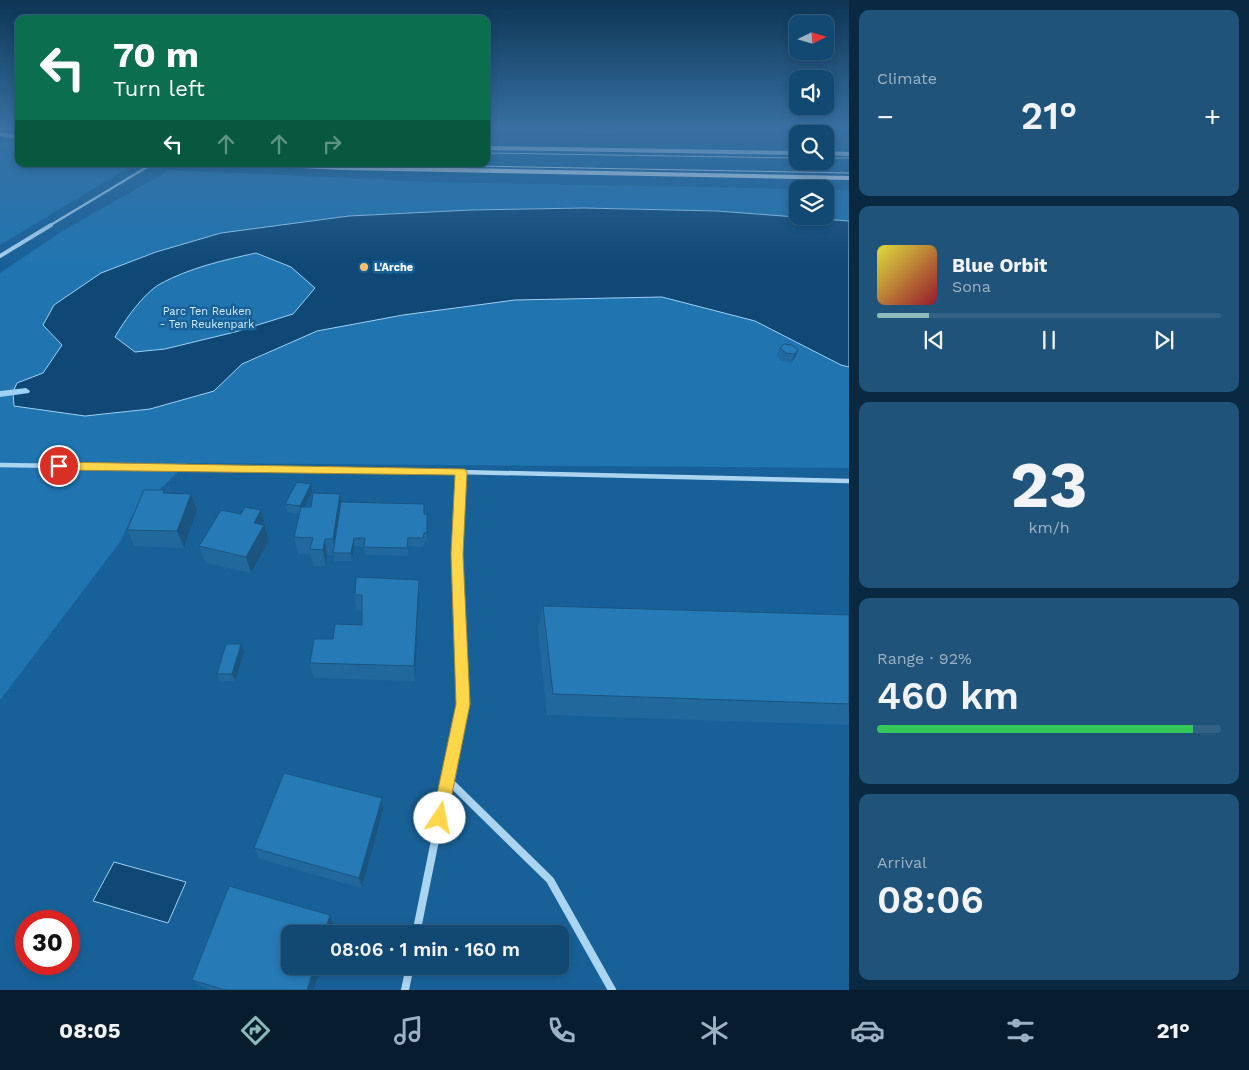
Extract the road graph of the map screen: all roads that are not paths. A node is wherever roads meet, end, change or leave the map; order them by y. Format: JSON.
{"nodes":[{"id":1,"x":135,"y":174,"type":"edge"},
{"id":2,"x":639,"y":174,"type":"edge"},
{"id":3,"x":849,"y":178,"type":"edge"},
{"id":4,"x":0,"y":256,"type":"edge"},
{"id":5,"x":0,"y":465,"type":"edge"},
{"id":6,"x":461,"y":472,"type":"junction"},
{"id":7,"x":849,"y":481,"type":"edge"},
{"id":8,"x":448,"y":780,"type":"junction"},
{"id":9,"x":418,"y":925,"type":"edge"},
{"id":10,"x":408,"y":975,"type":"edge"},
{"id":11,"x":405,"y":990,"type":"edge"},
{"id":12,"x":612,"y":990,"type":"edge"}],
"edges":[{"from":1,"to":4,"type":"street"},
{"from":2,"to":3,"type":"main road"},
{"from":5,"to":6,"type":"street"},
{"from":6,"to":7,"type":"street"},
{"from":6,"to":8,"type":"street"},
{"from":8,"to":9,"type":"street"},
{"from":8,"to":12,"type":"street"},
{"from":10,"to":11,"type":"street"}]}
